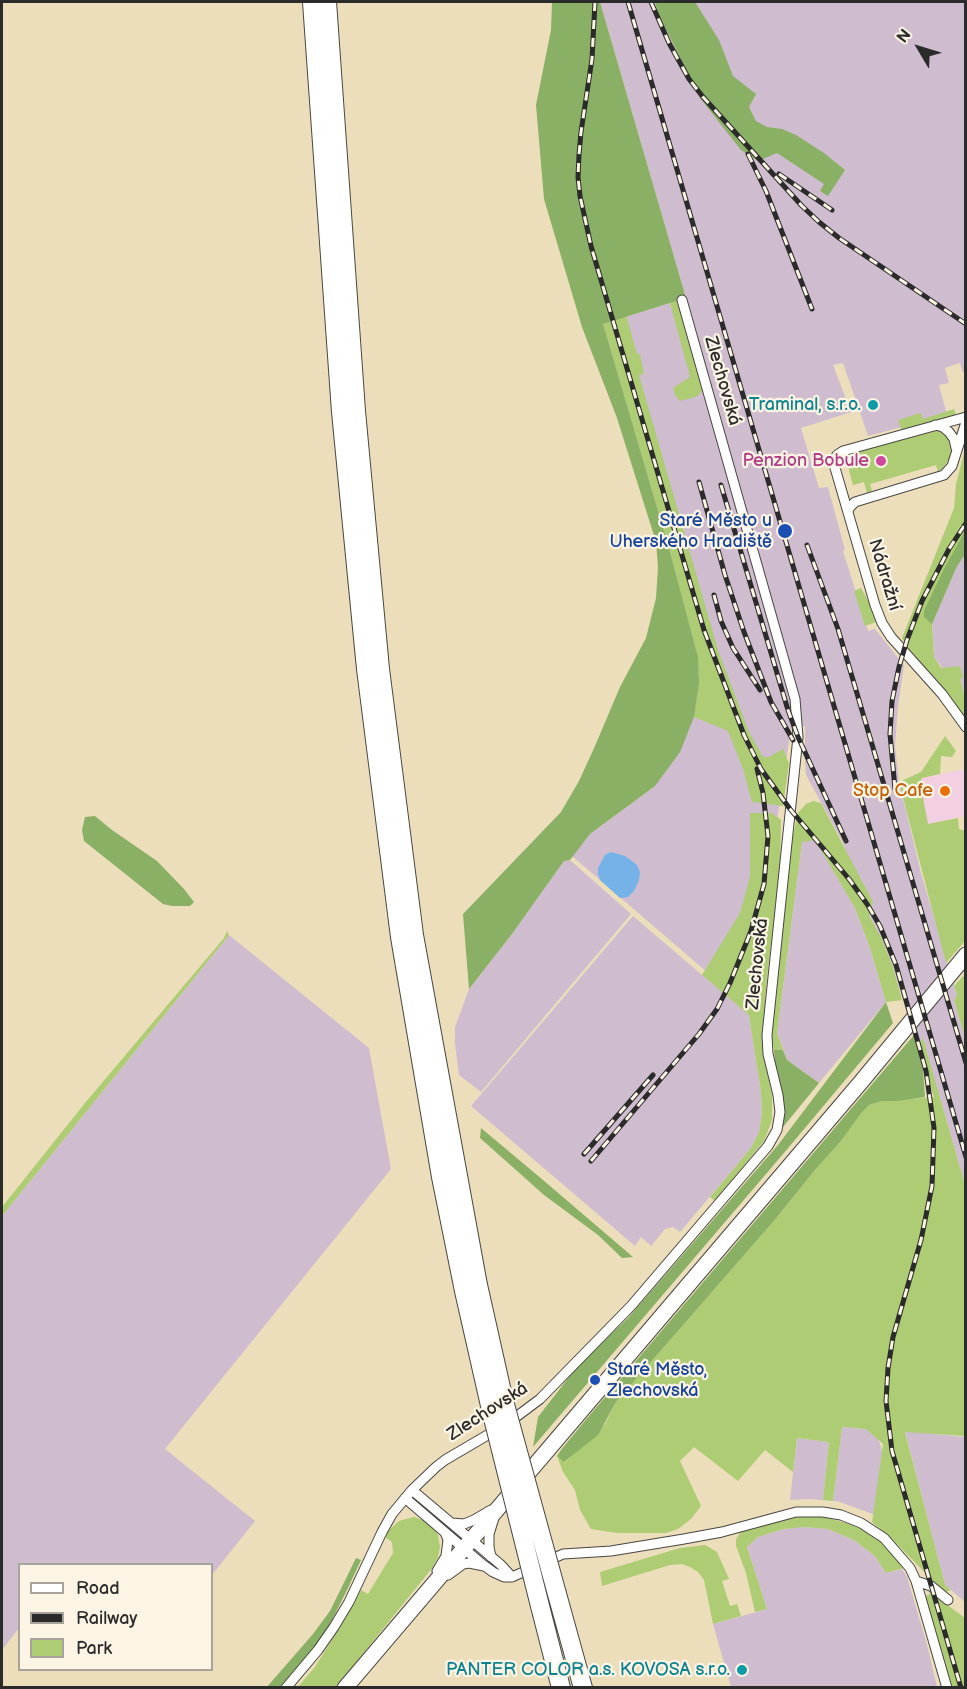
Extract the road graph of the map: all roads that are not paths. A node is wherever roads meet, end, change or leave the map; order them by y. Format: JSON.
{"nodes":[{"id":1,"x":312,"y":2,"type":"edge"},
{"id":2,"x":327,"y":2,"type":"edge"},
{"id":3,"x":682,"y":300,"type":"dead end"},
{"id":4,"x":966,"y":417,"type":"edge"},
{"id":5,"x":966,"y":422,"type":"edge"},
{"id":6,"x":935,"y":425,"type":"junction"},
{"id":7,"x":956,"y":450,"type":"junction"},
{"id":8,"x":848,"y":511,"type":"junction"},
{"id":9,"x":966,"y":727,"type":"edge"},
{"id":10,"x":966,"y":955,"type":"edge"},
{"id":11,"x":498,"y":1406,"type":"junction"},
{"id":12,"x":412,"y":1490,"type":"junction"},
{"id":13,"x":405,"y":1498,"type":"junction"},
{"id":14,"x":502,"y":1501,"type":"junction"},
{"id":15,"x":452,"y":1523,"type":"junction"},
{"id":16,"x":445,"y":1532,"type":"junction"},
{"id":17,"x":467,"y":1543,"type":"junction"},
{"id":18,"x":491,"y":1557,"type":"junction"},
{"id":19,"x":484,"y":1566,"type":"junction"},
{"id":20,"x":512,"y":1577,"type":"junction"},
{"id":21,"x":916,"y":1581,"type":"junction"},
{"id":22,"x":948,"y":1600,"type":"dead end"},
{"id":23,"x":417,"y":1602,"type":"junction"},
{"id":24,"x":286,"y":1688,"type":"edge"},
{"id":25,"x":345,"y":1688,"type":"edge"},
{"id":26,"x":561,"y":1688,"type":"edge"},
{"id":27,"x":583,"y":1688,"type":"edge"},
{"id":28,"x":947,"y":1688,"type":"edge"}],
"edges":[{"from":1,"to":11,"type":"highway"},
{"from":2,"to":11,"type":"highway"},
{"from":3,"to":12,"type":"street","name":"Zlechovská"},
{"from":4,"to":6,"type":"street","name":"Nádražní"},
{"from":5,"to":7,"type":"street"},
{"from":6,"to":7,"type":"street"},
{"from":6,"to":8,"type":"street","name":"Nádražní"},
{"from":7,"to":8,"type":"street"},
{"from":8,"to":9,"type":"street","name":"Nádražní"},
{"from":10,"to":14,"type":"main road"},
{"from":11,"to":26,"type":"highway","bridge":true},
{"from":11,"to":27,"type":"highway","bridge":true},
{"from":12,"to":13,"type":"street","name":"Zlechovská"},
{"from":12,"to":15,"type":"street"},
{"from":13,"to":16,"type":"street"},
{"from":13,"to":24,"type":"street","name":"Zlechovská"},
{"from":14,"to":15,"type":"street"},
{"from":14,"to":17,"type":"main road"},
{"from":14,"to":18,"type":"street"},
{"from":15,"to":17,"type":"street"},
{"from":16,"to":17,"type":"street"},
{"from":16,"to":23,"type":"street"},
{"from":17,"to":18,"type":"street"},
{"from":17,"to":19,"type":"street"},
{"from":17,"to":23,"type":"main road"},
{"from":18,"to":20,"type":"street"},
{"from":19,"to":20,"type":"street"},
{"from":19,"to":23,"type":"street"},
{"from":20,"to":21,"type":"street"},
{"from":21,"to":22,"type":"street"},
{"from":21,"to":28,"type":"street"},
{"from":23,"to":25,"type":"main road"}]}
